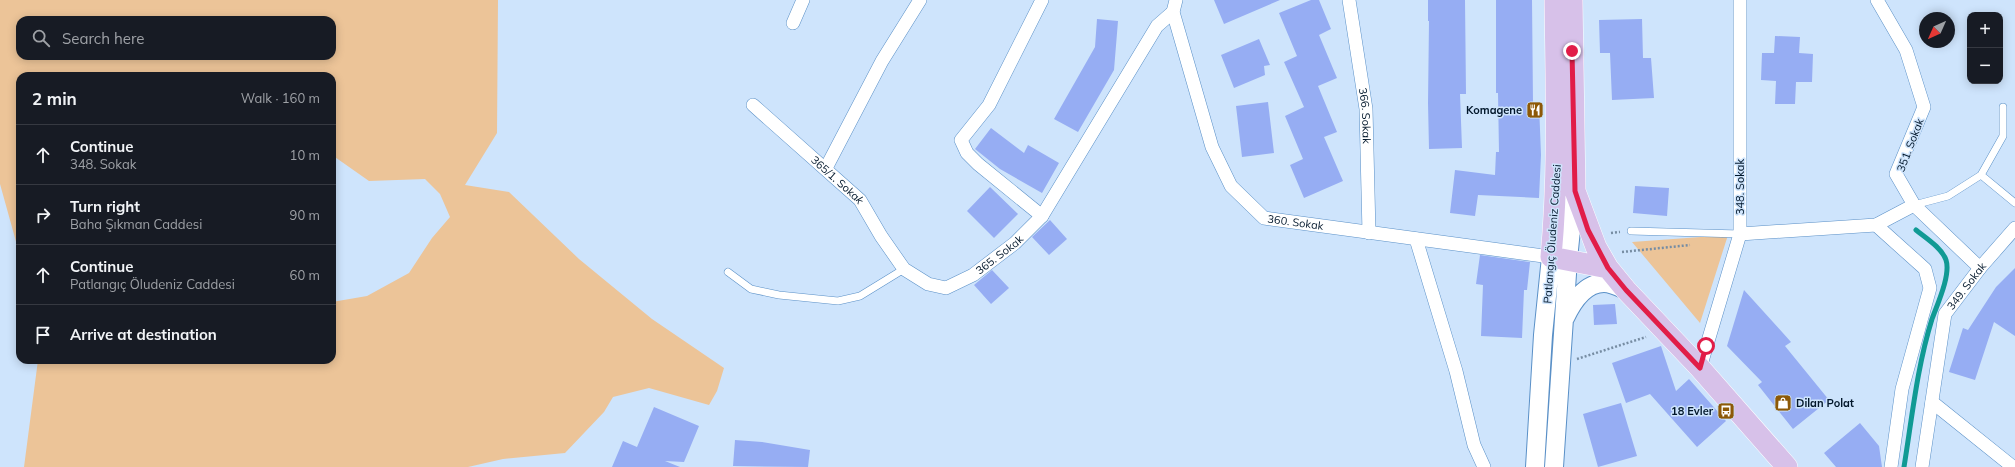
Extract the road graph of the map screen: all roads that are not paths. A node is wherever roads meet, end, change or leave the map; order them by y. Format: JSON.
{"nodes":[{"id":1,"x":803,"y":0,"type":"edge"},
{"id":2,"x":920,"y":0,"type":"edge"},
{"id":3,"x":1042,"y":0,"type":"edge"},
{"id":4,"x":1349,"y":0,"type":"edge"},
{"id":5,"x":1555,"y":0,"type":"edge"},
{"id":6,"x":1572,"y":0,"type":"edge"},
{"id":7,"x":1740,"y":0,"type":"edge"},
{"id":8,"x":1877,"y":0,"type":"edge"},
{"id":9,"x":1175,"y":6,"type":"edge"},
{"id":10,"x":793,"y":22,"type":"dead end"},
{"id":11,"x":753,"y":105,"type":"dead end"},
{"id":12,"x":2003,"y":107,"type":"dead end"},
{"id":13,"x":826,"y":168,"type":"junction"},
{"id":14,"x":1981,"y":175,"type":"junction"},
{"id":15,"x":1575,"y":191,"type":"junction"},
{"id":16,"x":2015,"y":203,"type":"edge"},
{"id":17,"x":1914,"y":205,"type":"junction"},
{"id":18,"x":1042,"y":216,"type":"junction"},
{"id":19,"x":1876,"y":224,"type":"junction"},
{"id":20,"x":2015,"y":228,"type":"edge"},
{"id":21,"x":1631,"y":231,"type":"dead end"},
{"id":22,"x":1369,"y":233,"type":"junction"},
{"id":23,"x":1740,"y":234,"type":"junction"},
{"id":24,"x":1416,"y":239,"type":"junction"},
{"id":25,"x":1559,"y":258,"type":"junction"},
{"id":26,"x":1608,"y":268,"type":"junction"},
{"id":27,"x":1980,"y":268,"type":"junction"},
{"id":28,"x":904,"y":269,"type":"junction"},
{"id":29,"x":728,"y":272,"type":"dead end"},
{"id":30,"x":1626,"y":290,"type":"junction"},
{"id":31,"x":1564,"y":320,"type":"junction"},
{"id":32,"x":1700,"y":368,"type":"junction"},
{"id":33,"x":1932,"y":402,"type":"junction"},
{"id":34,"x":1484,"y":467,"type":"edge"},
{"id":35,"x":1535,"y":467,"type":"edge"},
{"id":36,"x":1554,"y":467,"type":"edge"},
{"id":37,"x":1787,"y":467,"type":"edge"},
{"id":38,"x":1891,"y":467,"type":"edge"},
{"id":39,"x":1922,"y":467,"type":"edge"},
{"id":40,"x":2013,"y":467,"type":"edge"}],
"edges":[{"from":1,"to":10,"type":"street"},
{"from":2,"to":13,"type":"street"},
{"from":3,"to":18,"type":"street"},
{"from":4,"to":22,"type":"street","name":"366. Sokak"},
{"from":5,"to":25,"type":"main road","name":"Patlangıç Öludeniz Caddesi"},
{"from":6,"to":15,"type":"main road","name":"Patlangıç Öludeniz Caddesi"},
{"from":7,"to":23,"type":"street","name":"348. Sokak"},
{"from":8,"to":17,"type":"street","name":"351. Sokak"},
{"from":9,"to":18,"type":"street","name":"365. Sokak"},
{"from":9,"to":22,"type":"street","name":"360. Sokak"},
{"from":11,"to":13,"type":"street","name":"365/1. Sokak"},
{"from":12,"to":14,"type":"lane"},
{"from":13,"to":28,"type":"street","name":"365/1. Sokak"},
{"from":14,"to":16,"type":"lane"},
{"from":14,"to":17,"type":"lane"},
{"from":15,"to":25,"type":"main road","name":"Patlangıç Öludeniz Caddesi"},
{"from":15,"to":26,"type":"main road"},
{"from":17,"to":19,"type":"street"},
{"from":17,"to":27,"type":"street","name":"351. Sokak"},
{"from":18,"to":28,"type":"street","name":"365. Sokak"},
{"from":19,"to":23,"type":"street"},
{"from":19,"to":38,"type":"street"},
{"from":20,"to":27,"type":"street","name":"349. Sokak"},
{"from":21,"to":23,"type":"lane"},
{"from":22,"to":24,"type":"street","name":"360. Sokak"},
{"from":23,"to":32,"type":"street","name":"348. Sokak"},
{"from":24,"to":25,"type":"street","name":"360. Sokak"},
{"from":24,"to":34,"type":"street"},
{"from":25,"to":26,"type":"main road"},
{"from":25,"to":31,"type":"main road","name":"Patlangıç Öludeniz Caddesi"},
{"from":25,"to":35,"type":"main road","name":"Patlangıç Öludeniz Caddesi"},
{"from":26,"to":30,"type":"main road"},
{"from":27,"to":33,"type":"street","name":"349. Sokak"},
{"from":28,"to":29,"type":"lane"},
{"from":30,"to":31,"type":"main road"},
{"from":30,"to":32,"type":"main road"},
{"from":31,"to":36,"type":"main road","name":"Patlangıç Öludeniz Caddesi"},
{"from":32,"to":37,"type":"main road"},
{"from":33,"to":39,"type":"street","name":"349. Sokak"},
{"from":33,"to":40,"type":"street"}]}
